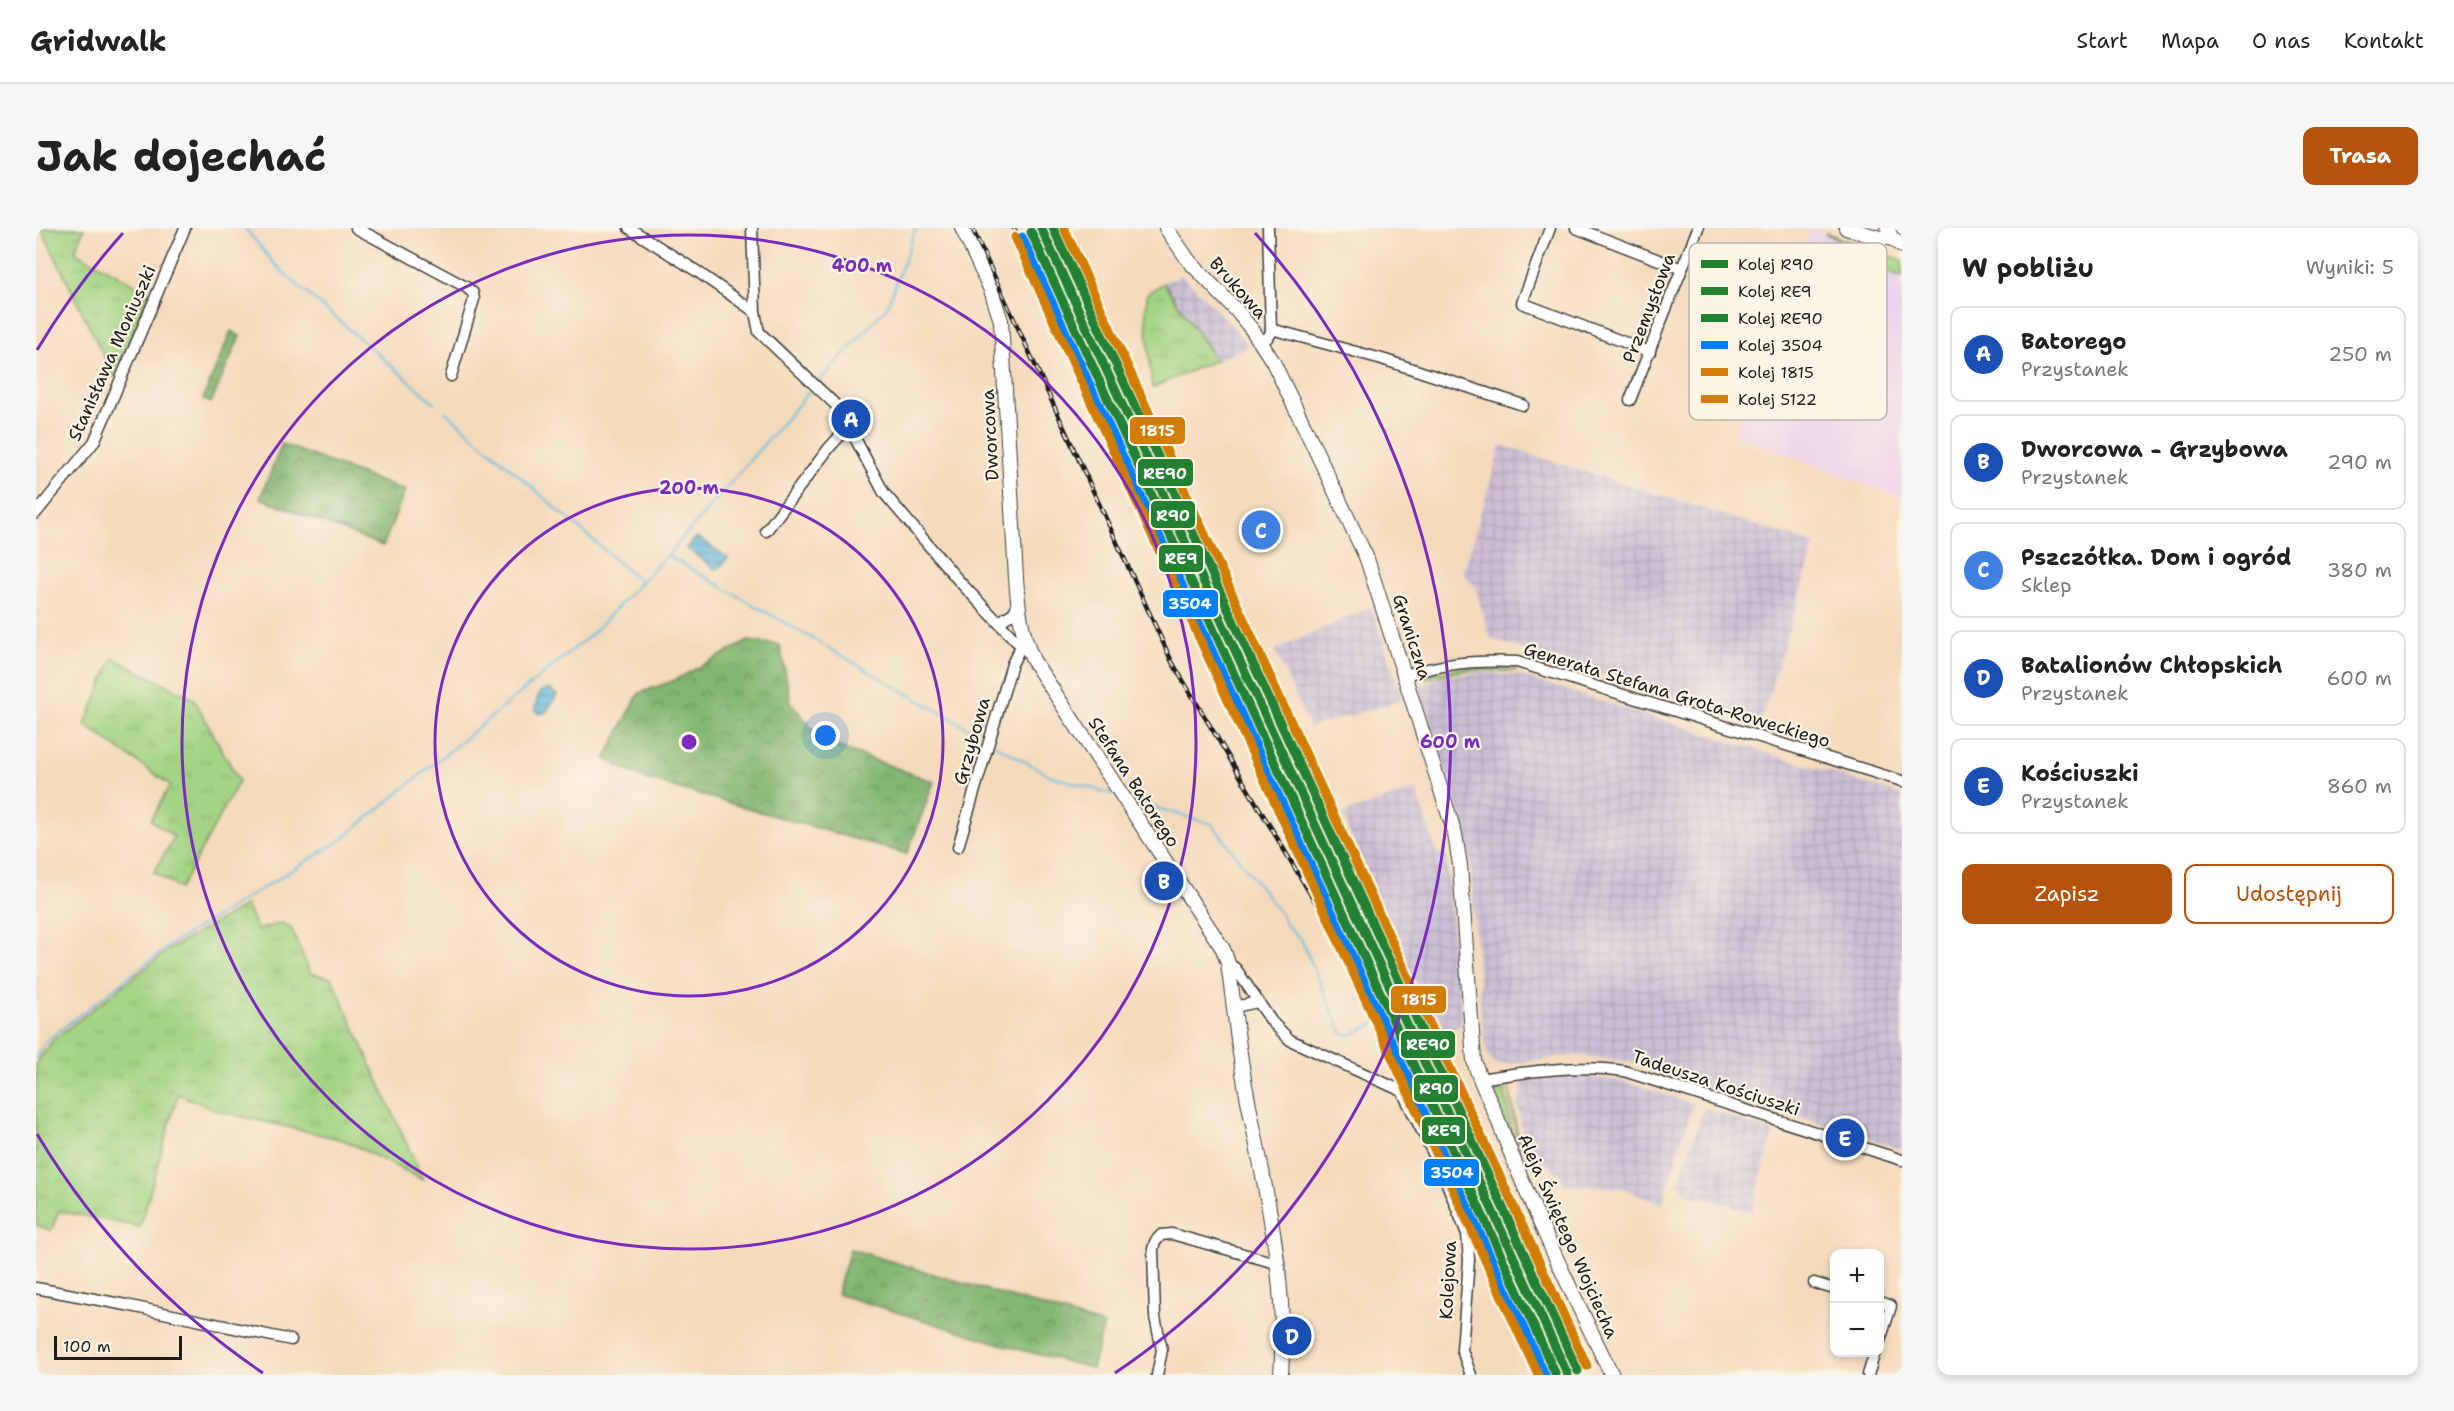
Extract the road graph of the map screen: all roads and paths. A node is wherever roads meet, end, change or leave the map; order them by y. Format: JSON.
{"nodes":[{"id":1,"x":185,"y":228,"type":"edge"},
{"id":2,"x":356,"y":228,"type":"edge"},
{"id":3,"x":629,"y":228,"type":"edge"},
{"id":4,"x":752,"y":228,"type":"edge"},
{"id":5,"x":962,"y":228,"type":"edge"},
{"id":6,"x":1166,"y":228,"type":"edge"},
{"id":7,"x":1268,"y":228,"type":"edge"},
{"id":8,"x":1550,"y":228,"type":"edge"},
{"id":9,"x":1576,"y":228,"type":"edge"},
{"id":10,"x":1698,"y":228,"type":"edge"},
{"id":11,"x":1846,"y":228,"type":"edge"},
{"id":12,"x":1892,"y":235,"type":"edge"},
{"id":13,"x":1692,"y":243,"type":"edge"},
{"id":14,"x":1689,"y":250,"type":"edge"},
{"id":15,"x":1682,"y":268,"type":"junction"},
{"id":16,"x":755,"y":312,"type":"junction"},
{"id":17,"x":1271,"y":329,"type":"junction"},
{"id":18,"x":1262,"y":343,"type":"junction"},
{"id":19,"x":1650,"y":352,"type":"junction"},
{"id":20,"x":451,"y":376,"type":"dead end"},
{"id":21,"x":1630,"y":400,"type":"dead end"},
{"id":22,"x":1523,"y":405,"type":"dead end"},
{"id":23,"x":848,"y":426,"type":"junction"},
{"id":24,"x":36,"y":513,"type":"edge"},
{"id":25,"x":766,"y":531,"type":"dead end"},
{"id":26,"x":1018,"y":605,"type":"junction"},
{"id":27,"x":999,"y":622,"type":"junction"},
{"id":28,"x":1024,"y":647,"type":"junction"},
{"id":29,"x":1405,"y":675,"type":"junction"},
{"id":30,"x":1902,"y":781,"type":"edge"},
{"id":31,"x":958,"y":847,"type":"dead end"},
{"id":32,"x":1228,"y":963,"type":"junction"},
{"id":33,"x":1258,"y":1002,"type":"junction"},
{"id":34,"x":1234,"y":1008,"type":"junction"},
{"id":35,"x":1479,"y":1079,"type":"junction"},
{"id":36,"x":1402,"y":1091,"type":"joint"},
{"id":37,"x":1902,"y":1160,"type":"edge"},
{"id":38,"x":1279,"y":1264,"type":"junction"},
{"id":39,"x":1814,"y":1283,"type":"dead end"},
{"id":40,"x":36,"y":1288,"type":"edge"},
{"id":41,"x":1830,"y":1288,"type":"edge"},
{"id":42,"x":1884,"y":1303,"type":"edge"},
{"id":43,"x":1884,"y":1328,"type":"edge"},
{"id":44,"x":291,"y":1340,"type":"dead end"},
{"id":45,"x":1874,"y":1357,"type":"edge"},
{"id":46,"x":1157,"y":1375,"type":"edge"},
{"id":47,"x":1281,"y":1375,"type":"edge"},
{"id":48,"x":1471,"y":1375,"type":"edge"},
{"id":49,"x":1612,"y":1375,"type":"edge"},
{"id":50,"x":1868,"y":1375,"type":"edge"}],
"edges":[{"from":1,"to":24,"type":"street","name":"Stanisława Moniuszki"},
{"from":2,"to":20,"type":"street"},
{"from":3,"to":16,"type":"street"},
{"from":4,"to":16,"type":"street","name":"Stefana Batorego"},
{"from":5,"to":26,"type":"street","name":"Dworcowa"},
{"from":6,"to":18,"type":"street","name":"Brukowa"},
{"from":7,"to":17,"type":"street"},
{"from":8,"to":19,"type":"street"},
{"from":9,"to":15,"type":"street"},
{"from":10,"to":13,"type":"street","name":"Przemysłowa"},
{"from":11,"to":12,"type":"street"},
{"from":14,"to":15,"type":"street","name":"Przemysłowa"},
{"from":15,"to":19,"type":"street","name":"Przemysłowa"},
{"from":16,"to":23,"type":"street","name":"Stefana Batorego"},
{"from":17,"to":18,"type":"street"},
{"from":17,"to":22,"type":"street"},
{"from":18,"to":29,"type":"street","name":"Graniczna"},
{"from":19,"to":21,"type":"street","name":"Przemysłowa"},
{"from":23,"to":25,"type":"street"},
{"from":23,"to":27,"type":"street","name":"Stefana Batorego"},
{"from":26,"to":27,"type":"street"},
{"from":26,"to":28,"type":"street","name":"Dworcowa"},
{"from":27,"to":28,"type":"street","name":"Stefana Batorego"},
{"from":28,"to":31,"type":"street","name":"Grzybowa"},
{"from":28,"to":32,"type":"street","name":"Stefana Batorego"},
{"from":29,"to":30,"type":"street","name":"Generała Stefana Grota-Roweckiego"},
{"from":29,"to":35,"type":"street","name":"Graniczna"},
{"from":32,"to":33,"type":"street","name":"Stefana Batorego"},
{"from":32,"to":34,"type":"street"},
{"from":33,"to":34,"type":"street"},
{"from":33,"to":36,"type":"street","name":"Stefana Batorego"},
{"from":34,"to":38,"type":"street"},
{"from":35,"to":37,"type":"street","name":"Tadeusza Kościuszki"},
{"from":35,"to":49,"type":"street","name":"Aleja Świętego Wojciecha"},
{"from":36,"to":48,"type":"street","name":"Kolejowa"},
{"from":38,"to":46,"type":"street"},
{"from":38,"to":47,"type":"street"},
{"from":39,"to":41,"type":"street"},
{"from":40,"to":44,"type":"street"},
{"from":42,"to":43,"type":"street"},
{"from":45,"to":50,"type":"street"}]}
